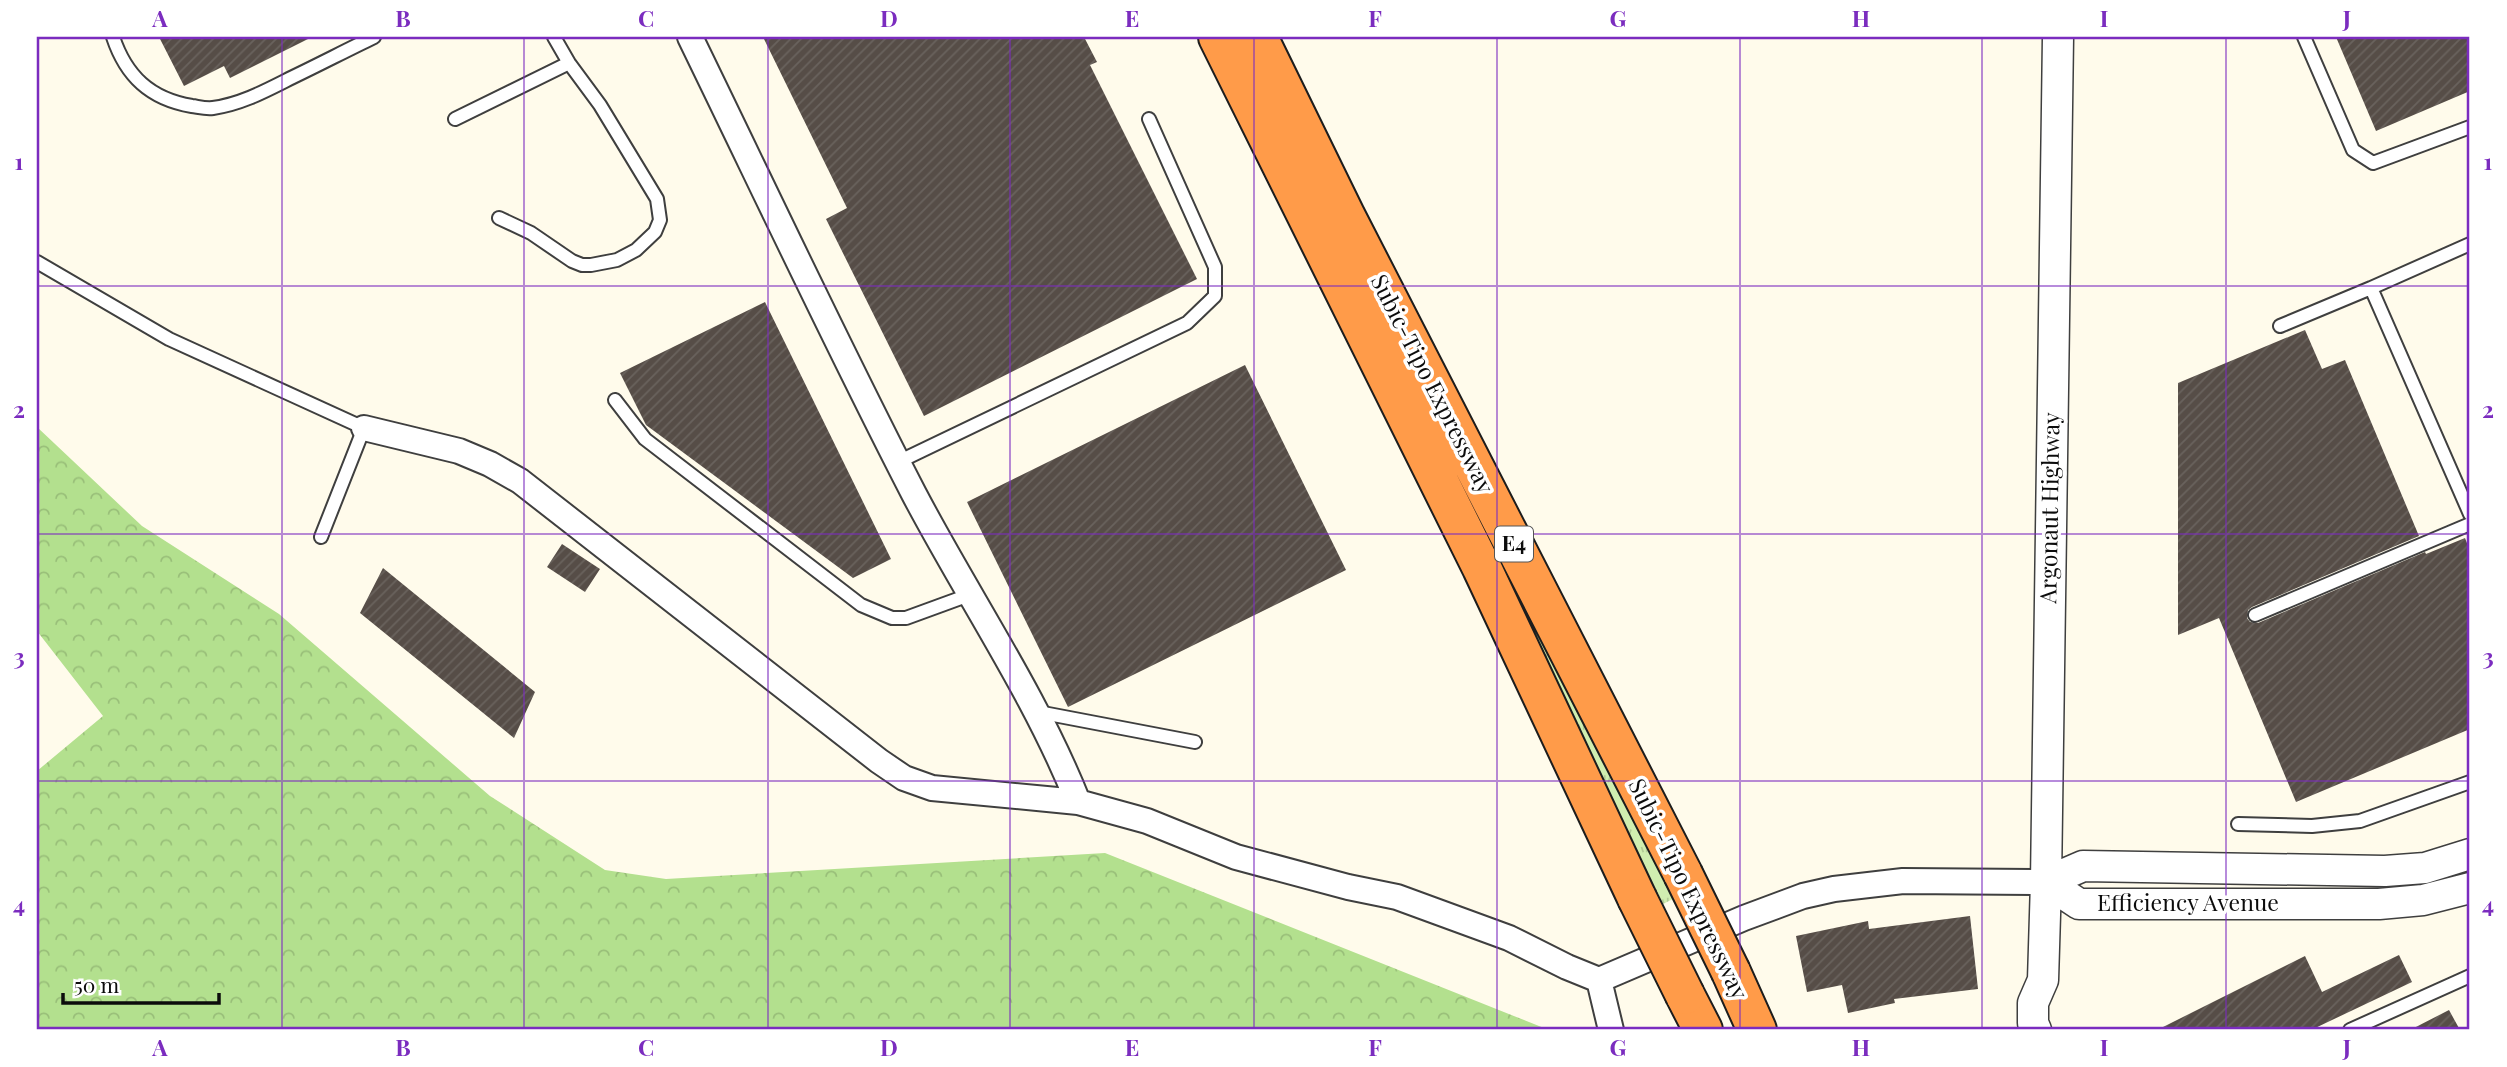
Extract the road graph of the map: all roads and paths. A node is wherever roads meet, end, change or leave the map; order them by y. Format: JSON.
{"nodes":[{"id":1,"x":113,"y":37,"type":"edge"},
{"id":2,"x":374,"y":37,"type":"edge"},
{"id":3,"x":554,"y":37,"type":"edge"},
{"id":4,"x":690,"y":37,"type":"edge"},
{"id":5,"x":1218,"y":37,"type":"edge"},
{"id":6,"x":1258,"y":37,"type":"edge"},
{"id":7,"x":2058,"y":37,"type":"edge"},
{"id":8,"x":2304,"y":37,"type":"edge"},
{"id":9,"x":569,"y":63,"type":"junction"},
{"id":10,"x":455,"y":119,"type":"dead end"},
{"id":11,"x":1149,"y":120,"type":"dead end"},
{"id":12,"x":2470,"y":127,"type":"edge"},
{"id":13,"x":499,"y":218,"type":"dead end"},
{"id":14,"x":2470,"y":244,"type":"edge"},
{"id":15,"x":37,"y":262,"type":"edge"},
{"id":16,"x":2371,"y":288,"type":"junction"},
{"id":17,"x":2280,"y":326,"type":"dead end"},
{"id":18,"x":615,"y":400,"type":"dead end"},
{"id":19,"x":364,"y":428,"type":"junction"},
{"id":20,"x":898,"y":462,"type":"junction"},
{"id":21,"x":2470,"y":514,"type":"edge"},
{"id":22,"x":2470,"y":524,"type":"edge"},
{"id":23,"x":321,"y":537,"type":"dead end"},
{"id":24,"x":969,"y":594,"type":"junction"},
{"id":25,"x":2255,"y":615,"type":"dead end"},
{"id":26,"x":1037,"y":712,"type":"junction"},
{"id":27,"x":1195,"y":742,"type":"dead end"},
{"id":28,"x":2470,"y":782,"type":"edge"},
{"id":29,"x":1078,"y":802,"type":"junction"},
{"id":30,"x":2238,"y":824,"type":"dead end"},
{"id":31,"x":2470,"y":854,"type":"edge"},
{"id":32,"x":2046,"y":882,"type":"junction"},
{"id":33,"x":2470,"y":888,"type":"edge"},
{"id":34,"x":2470,"y":976,"type":"edge"},
{"id":35,"x":1599,"y":980,"type":"junction"},
{"id":36,"x":2043,"y":980,"type":"junction"},
{"id":37,"x":1611,"y":1030,"type":"edge"},
{"id":38,"x":1703,"y":1030,"type":"edge"},
{"id":39,"x":1757,"y":1030,"type":"edge"},
{"id":40,"x":2036,"y":1030,"type":"edge"},
{"id":41,"x":2048,"y":1030,"type":"edge"},
{"id":42,"x":2350,"y":1030,"type":"edge"}],
"edges":[{"from":1,"to":2,"type":"lane"},
{"from":3,"to":9,"type":"lane"},
{"from":4,"to":20,"type":"street"},
{"from":5,"to":38,"type":"highway","name":"Subic-Tipo Expressway","number":"E4","bridge":true},
{"from":6,"to":39,"type":"highway","name":"Subic-Tipo Expressway","number":"E4","bridge":true},
{"from":7,"to":32,"type":"street","name":"Argonaut Highway"},
{"from":8,"to":12,"type":"lane"},
{"from":9,"to":10,"type":"lane"},
{"from":9,"to":13,"type":"lane"},
{"from":11,"to":20,"type":"lane"},
{"from":14,"to":16,"type":"lane"},
{"from":15,"to":19,"type":"lane"},
{"from":16,"to":17,"type":"lane"},
{"from":16,"to":21,"type":"lane"},
{"from":18,"to":24,"type":"lane"},
{"from":19,"to":23,"type":"lane"},
{"from":19,"to":29,"type":"street"},
{"from":20,"to":24,"type":"street"},
{"from":22,"to":25,"type":"lane"},
{"from":24,"to":26,"type":"street"},
{"from":26,"to":27,"type":"lane"},
{"from":26,"to":29,"type":"street"},
{"from":28,"to":30,"type":"lane"},
{"from":29,"to":35,"type":"street"},
{"from":31,"to":32,"type":"street","name":"Efficiency Avenue"},
{"from":32,"to":33,"type":"street","name":"Efficiency Avenue"},
{"from":32,"to":35,"type":"street"},
{"from":32,"to":36,"type":"street","name":"Argonaut Highway"},
{"from":34,"to":42,"type":"lane"},
{"from":35,"to":37,"type":"street"},
{"from":36,"to":40,"type":"street","name":"Argonaut Highway"},
{"from":36,"to":41,"type":"street","name":"Argonaut Highway"}]}
